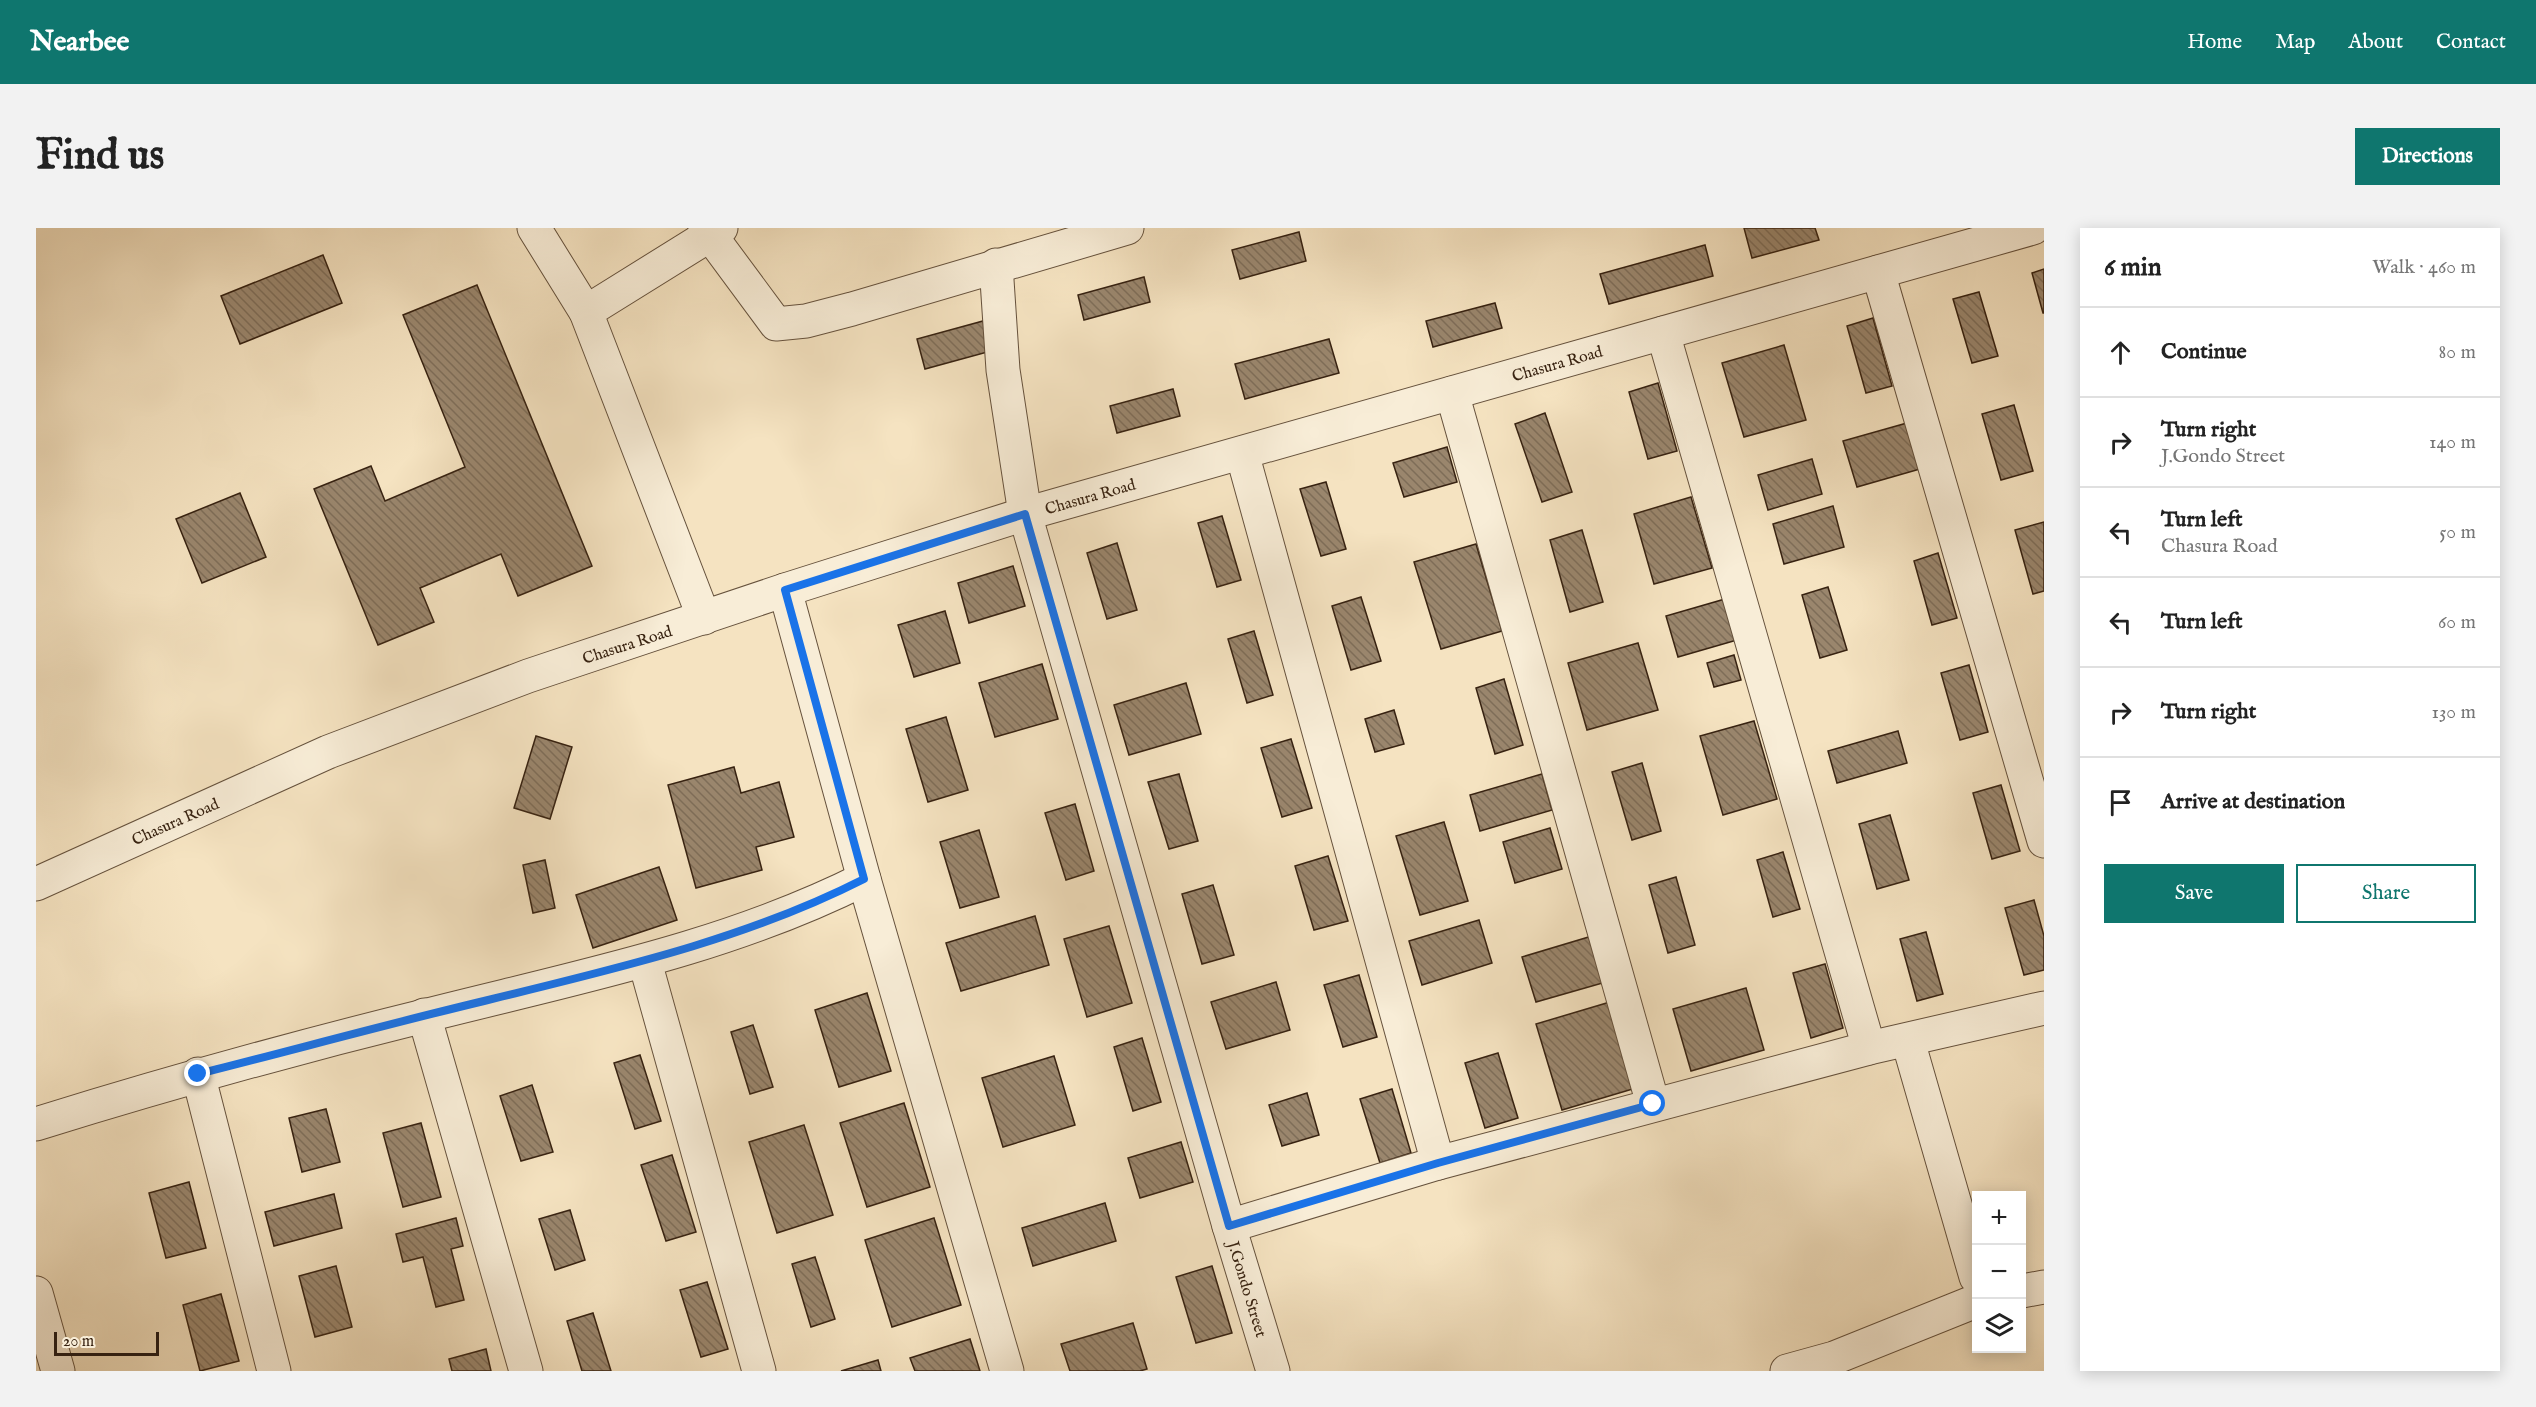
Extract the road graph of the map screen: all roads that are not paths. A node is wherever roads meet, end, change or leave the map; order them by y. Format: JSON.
{"nodes":[{"id":1,"x":534,"y":228,"type":"edge"},
{"id":2,"x":1127,"y":228,"type":"edge"},
{"id":3,"x":2033,"y":228,"type":"edge"},
{"id":4,"x":712,"y":230,"type":"edge"},
{"id":5,"x":996,"y":265,"type":"junction"},
{"id":6,"x":1878,"y":272,"type":"junction"},
{"id":7,"x":586,"y":312,"type":"junction"},
{"id":8,"x":1663,"y":333,"type":"junction"},
{"id":9,"x":1452,"y":393,"type":"junction"},
{"id":10,"x":1242,"y":453,"type":"junction"},
{"id":11,"x":1025,"y":514,"type":"junction"},
{"id":12,"x":785,"y":590,"type":"junction"},
{"id":13,"x":704,"y":618,"type":"junction"},
{"id":14,"x":2044,"y":841,"type":"edge"},
{"id":15,"x":864,"y":879,"type":"junction"},
{"id":16,"x":36,"y":884,"type":"edge"},
{"id":17,"x":645,"y":962,"type":"junction"},
{"id":18,"x":2044,"y":1008,"type":"edge"},
{"id":19,"x":424,"y":1016,"type":"junction"},
{"id":20,"x":1908,"y":1041,"type":"junction"},
{"id":21,"x":1869,"y":1048,"type":"junction"},
{"id":22,"x":198,"y":1074,"type":"junction"},
{"id":23,"x":1653,"y":1104,"type":"junction"},
{"id":24,"x":36,"y":1124,"type":"edge"},
{"id":25,"x":1438,"y":1163,"type":"junction"},
{"id":26,"x":1229,"y":1226,"type":"junction"},
{"id":27,"x":1972,"y":1260,"type":"edge"},
{"id":28,"x":2044,"y":1287,"type":"edge"},
{"id":29,"x":2026,"y":1290,"type":"edge"},
{"id":30,"x":36,"y":1293,"type":"edge"},
{"id":31,"x":1972,"y":1302,"type":"edge"},
{"id":32,"x":58,"y":1371,"type":"edge"},
{"id":33,"x":274,"y":1371,"type":"edge"},
{"id":34,"x":526,"y":1371,"type":"edge"},
{"id":35,"x":759,"y":1371,"type":"edge"},
{"id":36,"x":1007,"y":1371,"type":"edge"},
{"id":37,"x":1273,"y":1371,"type":"edge"},
{"id":38,"x":1787,"y":1371,"type":"edge"}],
"edges":[{"from":1,"to":7,"type":"street"},
{"from":2,"to":5,"type":"street"},
{"from":3,"to":6,"type":"street","name":"Chasura Road"},
{"from":4,"to":5,"type":"street"},
{"from":4,"to":7,"type":"street"},
{"from":5,"to":11,"type":"street","name":"J.Gondo Street"},
{"from":6,"to":8,"type":"street","name":"Chasura Road"},
{"from":6,"to":14,"type":"street"},
{"from":7,"to":13,"type":"street"},
{"from":8,"to":9,"type":"street","name":"Chasura Road"},
{"from":8,"to":21,"type":"street"},
{"from":9,"to":10,"type":"street","name":"Chasura Road"},
{"from":9,"to":23,"type":"street"},
{"from":10,"to":11,"type":"street","name":"Chasura Road"},
{"from":10,"to":25,"type":"street"},
{"from":11,"to":12,"type":"street","name":"Chasura Road"},
{"from":11,"to":26,"type":"street","name":"J.Gondo Street"},
{"from":12,"to":13,"type":"street","name":"Chasura Road"},
{"from":12,"to":15,"type":"street"},
{"from":13,"to":16,"type":"street","name":"Chasura Road"},
{"from":15,"to":17,"type":"street"},
{"from":15,"to":36,"type":"street"},
{"from":17,"to":19,"type":"street"},
{"from":17,"to":35,"type":"street"},
{"from":18,"to":20,"type":"street"},
{"from":19,"to":22,"type":"street"},
{"from":19,"to":34,"type":"street"},
{"from":20,"to":21,"type":"street"},
{"from":20,"to":27,"type":"street"},
{"from":21,"to":23,"type":"street"},
{"from":22,"to":24,"type":"street"},
{"from":22,"to":33,"type":"street"},
{"from":23,"to":25,"type":"street"},
{"from":25,"to":26,"type":"street"},
{"from":26,"to":37,"type":"street","name":"J.Gondo Street"},
{"from":28,"to":29,"type":"street"},
{"from":30,"to":32,"type":"street"},
{"from":31,"to":38,"type":"street"}]}
